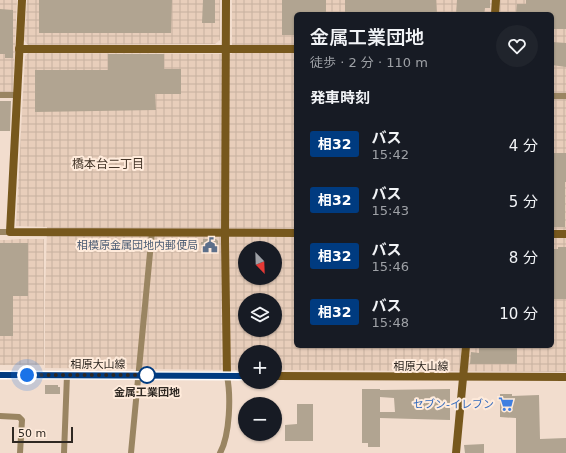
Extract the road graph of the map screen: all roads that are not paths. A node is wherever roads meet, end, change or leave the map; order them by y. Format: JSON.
{"nodes":[{"id":1,"x":22,"y":0,"type":"edge"},
{"id":2,"x":226,"y":0,"type":"edge"},
{"id":3,"x":496,"y":0,"type":"edge"},
{"id":4,"x":495,"y":12,"type":"edge"},
{"id":5,"x":225,"y":48,"type":"junction"},
{"id":6,"x":19,"y":49,"type":"junction"},
{"id":7,"x":294,"y":49,"type":"edge"},
{"id":8,"x":0,"y":95,"type":"edge"},
{"id":9,"x":17,"y":95,"type":"junction"},
{"id":10,"x":554,"y":96,"type":"edge"},
{"id":11,"x":566,"y":96,"type":"edge"},
{"id":12,"x":0,"y":232,"type":"edge"},
{"id":13,"x":10,"y":232,"type":"junction"},
{"id":14,"x":152,"y":232,"type":"junction"},
{"id":15,"x":226,"y":232,"type":"junction"},
{"id":16,"x":294,"y":233,"type":"edge"},
{"id":17,"x":554,"y":234,"type":"edge"},
{"id":18,"x":566,"y":234,"type":"edge"},
{"id":19,"x":466,"y":348,"type":"edge"},
{"id":20,"x":0,"y":375,"type":"edge"},
{"id":21,"x":67,"y":375,"type":"junction"},
{"id":22,"x":138,"y":375,"type":"junction"},
{"id":23,"x":227,"y":376,"type":"junction"},
{"id":24,"x":238,"y":376,"type":"edge"},
{"id":25,"x":282,"y":376,"type":"edge"},
{"id":26,"x":463,"y":377,"type":"junction"},
{"id":27,"x":566,"y":377,"type":"edge"},
{"id":28,"x":0,"y":416,"type":"edge"},
{"id":29,"x":20,"y":453,"type":"edge"},
{"id":30,"x":64,"y":453,"type":"edge"},
{"id":31,"x":131,"y":453,"type":"edge"},
{"id":32,"x":220,"y":453,"type":"edge"},
{"id":33,"x":456,"y":453,"type":"edge"}],
"edges":[{"from":1,"to":6,"type":"street"},
{"from":2,"to":5,"type":"street"},
{"from":3,"to":4,"type":"street"},
{"from":5,"to":6,"type":"street"},
{"from":5,"to":7,"type":"street"},
{"from":5,"to":15,"type":"street"},
{"from":6,"to":9,"type":"street"},
{"from":8,"to":9,"type":"street"},
{"from":9,"to":13,"type":"street"},
{"from":10,"to":11,"type":"street"},
{"from":12,"to":13,"type":"street"},
{"from":13,"to":14,"type":"street"},
{"from":14,"to":15,"type":"street"},
{"from":14,"to":22,"type":"street"},
{"from":15,"to":16,"type":"street"},
{"from":15,"to":23,"type":"street"},
{"from":17,"to":18,"type":"street"},
{"from":19,"to":26,"type":"street"},
{"from":20,"to":21,"type":"street","name":"相原大山線"},
{"from":21,"to":22,"type":"street","name":"相原大山線"},
{"from":21,"to":30,"type":"street"},
{"from":22,"to":23,"type":"street","name":"相原大山線"},
{"from":22,"to":31,"type":"street"},
{"from":23,"to":24,"type":"street","name":"相原大山線"},
{"from":23,"to":32,"type":"street"},
{"from":25,"to":26,"type":"street","name":"相原大山線"},
{"from":26,"to":27,"type":"street","name":"相原大山線"},
{"from":26,"to":33,"type":"street"},
{"from":28,"to":29,"type":"street"}]}
